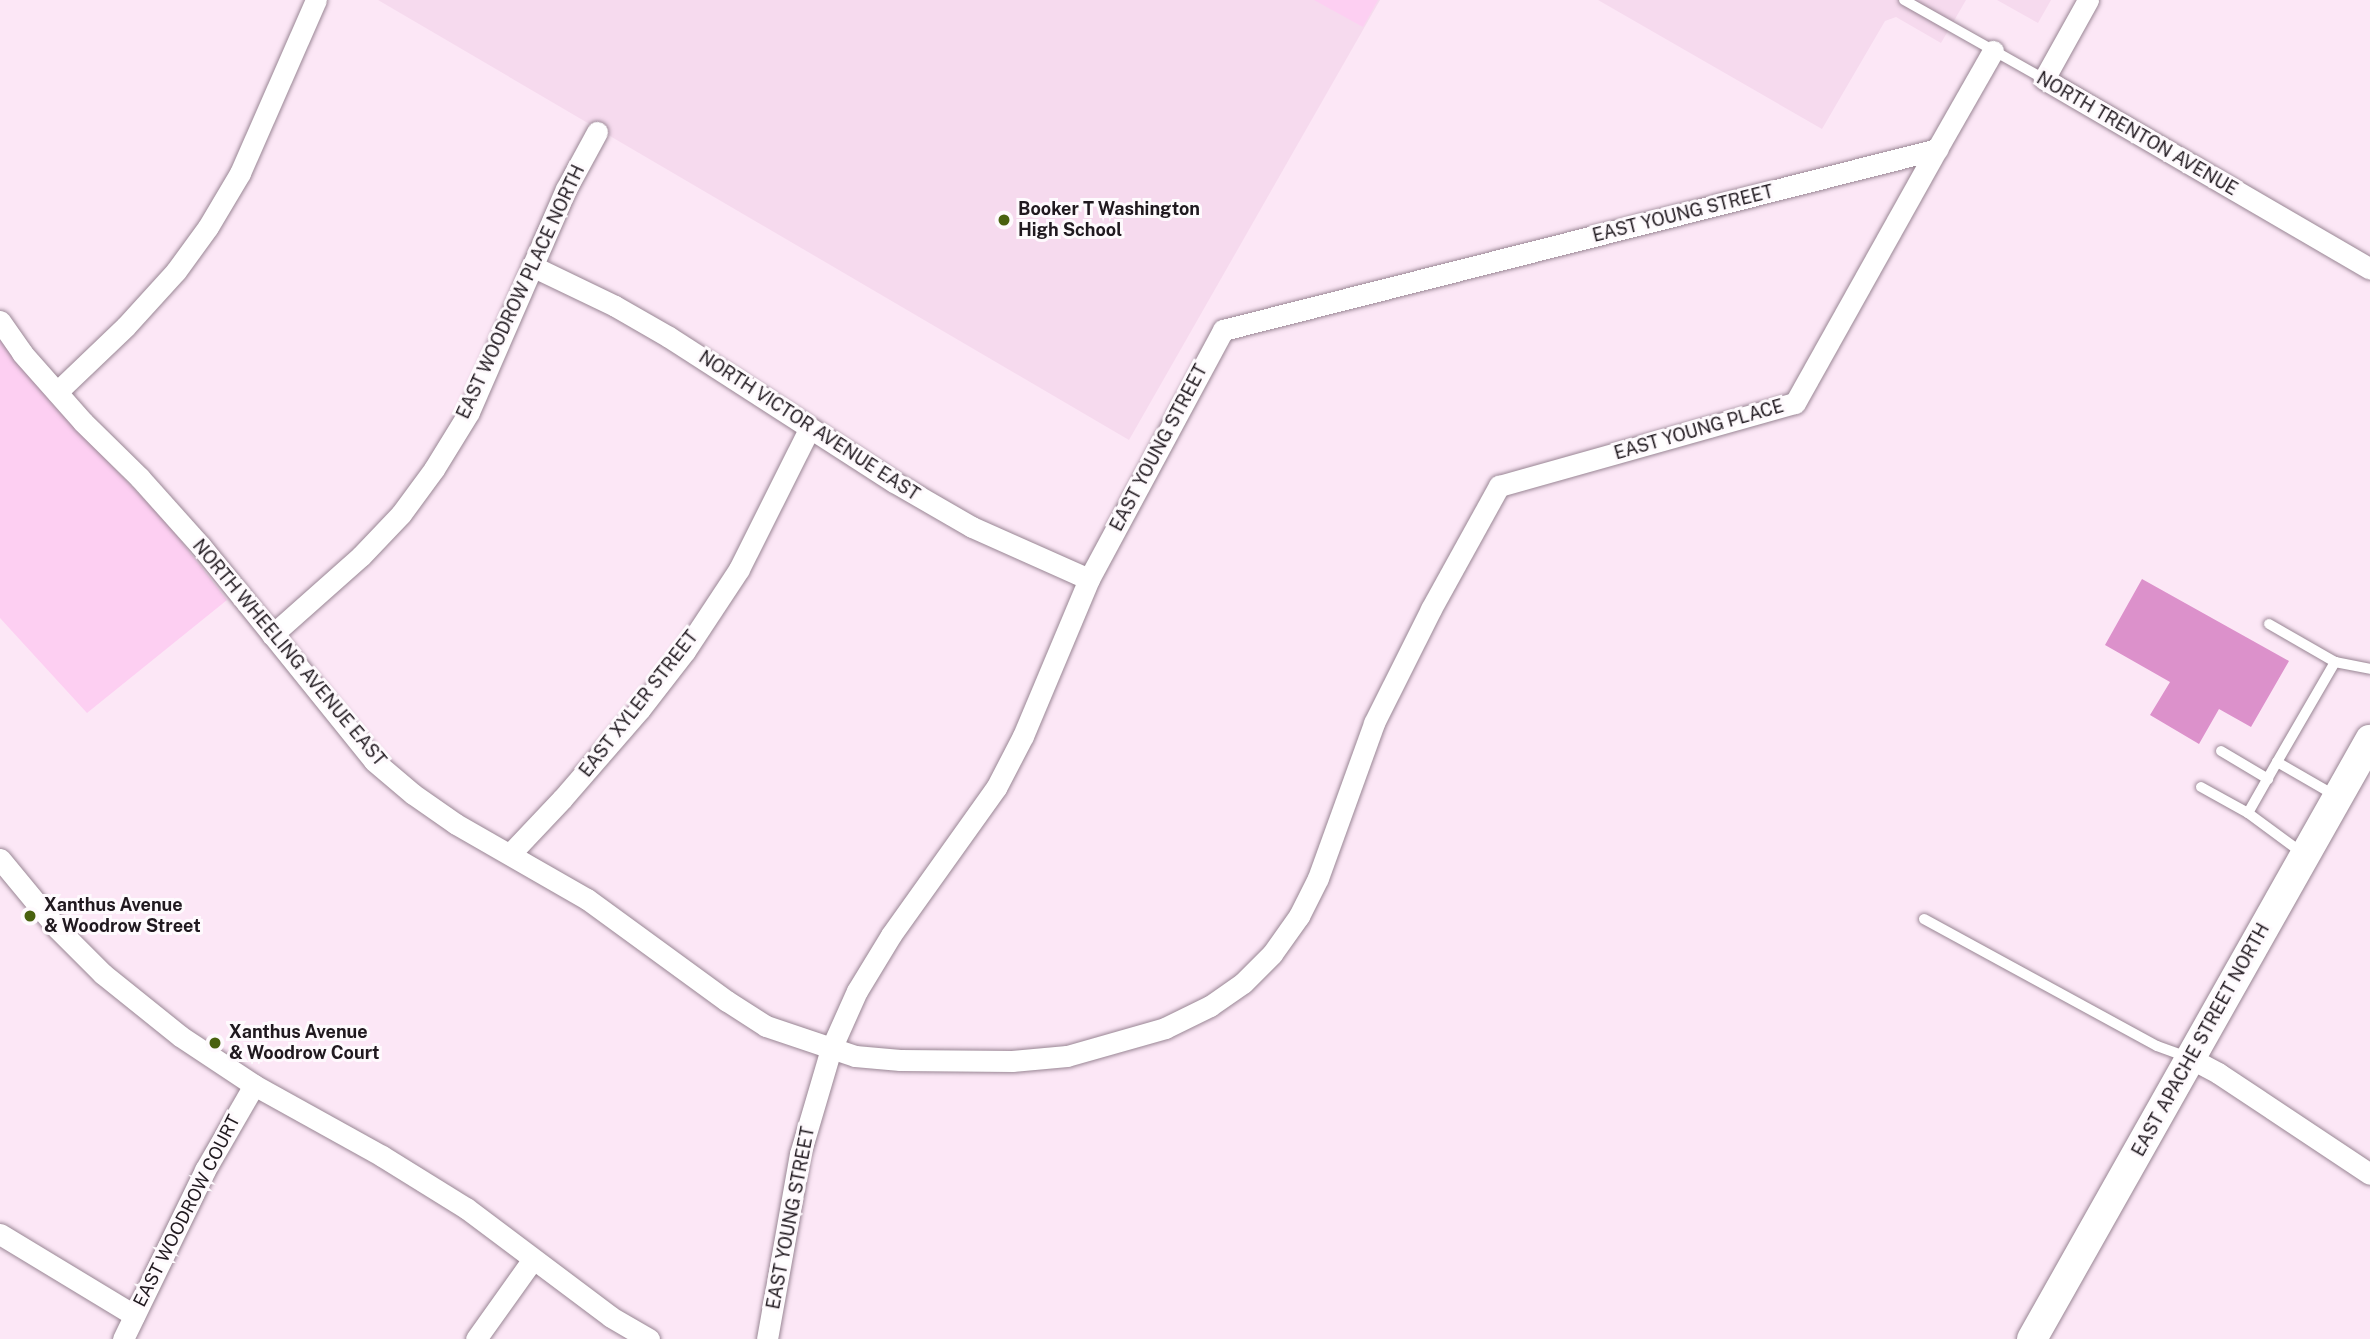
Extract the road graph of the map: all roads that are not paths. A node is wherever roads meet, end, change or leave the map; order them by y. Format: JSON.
{"nodes":[{"id":1,"x":317,"y":0,"type":"edge"},
{"id":2,"x":1904,"y":0,"type":"edge"},
{"id":3,"x":2088,"y":0,"type":"edge"},
{"id":4,"x":1993,"y":51,"type":"junction"},
{"id":5,"x":2044,"y":79,"type":"junction"},
{"id":6,"x":597,"y":132,"type":"dead end"},
{"id":7,"x":1937,"y":149,"type":"junction"},
{"id":8,"x":532,"y":266,"type":"junction"},
{"id":9,"x":2370,"y":269,"type":"edge"},
{"id":10,"x":0,"y":321,"type":"edge"},
{"id":11,"x":57,"y":392,"type":"junction"},
{"id":12,"x":809,"y":429,"type":"junction"},
{"id":13,"x":1089,"y":579,"type":"junction"},
{"id":14,"x":1431,"y":609,"type":"joint"},
{"id":15,"x":2269,"y":624,"type":"dead end"},
{"id":16,"x":272,"y":635,"type":"junction"},
{"id":17,"x":2335,"y":662,"type":"junction"},
{"id":18,"x":2370,"y":669,"type":"edge"},
{"id":19,"x":2370,"y":740,"type":"edge"},
{"id":20,"x":2221,"y":751,"type":"dead end"},
{"id":21,"x":2277,"y":762,"type":"junction"},
{"id":22,"x":2268,"y":779,"type":"junction"},
{"id":23,"x":2201,"y":787,"type":"dead end"},
{"id":24,"x":2338,"y":797,"type":"junction"},
{"id":25,"x":2248,"y":813,"type":"junction"},
{"id":26,"x":510,"y":854,"type":"junction"},
{"id":27,"x":2305,"y":855,"type":"junction"},
{"id":28,"x":0,"y":859,"type":"edge"},
{"id":29,"x":1924,"y":919,"type":"dead end"},
{"id":30,"x":831,"y":1049,"type":"junction"},
{"id":31,"x":2190,"y":1058,"type":"junction"},
{"id":32,"x":254,"y":1085,"type":"junction"},
{"id":33,"x":2370,"y":1174,"type":"edge"},
{"id":34,"x":0,"y":1234,"type":"edge"},
{"id":35,"x":533,"y":1259,"type":"junction"},
{"id":36,"x":134,"y":1315,"type":"junction"},
{"id":37,"x":123,"y":1339,"type":"edge"},
{"id":38,"x":476,"y":1339,"type":"edge"},
{"id":39,"x":649,"y":1339,"type":"edge"},
{"id":40,"x":767,"y":1339,"type":"edge"},
{"id":41,"x":2032,"y":1339,"type":"edge"}],
"edges":[{"from":1,"to":11,"type":"street"},
{"from":2,"to":4,"type":"lane","name":"NORTH TRENTON AVENUE"},
{"from":3,"to":5,"type":"street"},
{"from":4,"to":5,"type":"lane","name":"NORTH TRENTON AVENUE"},
{"from":4,"to":7,"type":"street"},
{"from":5,"to":9,"type":"street","name":"NORTH TRENTON AVENUE"},
{"from":6,"to":8,"type":"street","name":"EAST WOODROW PLACE NORTH"},
{"from":7,"to":13,"type":"street","name":"EAST YOUNG STREET"},
{"from":7,"to":14,"type":"street","name":"EAST YOUNG PLACE"},
{"from":8,"to":12,"type":"street","name":"NORTH VICTOR AVENUE EAST"},
{"from":8,"to":16,"type":"street","name":"EAST WOODROW PLACE NORTH"},
{"from":10,"to":11,"type":"street","name":"NORTH WHEELING AVENUE EAST"},
{"from":11,"to":16,"type":"street","name":"NORTH WHEELING AVENUE EAST"},
{"from":12,"to":13,"type":"street","name":"NORTH VICTOR AVENUE EAST"},
{"from":12,"to":26,"type":"street","name":"EAST XYLER STREET"},
{"from":13,"to":30,"type":"street","name":"EAST YOUNG STREET"},
{"from":14,"to":30,"type":"street","name":"NORTH WHEELING AVENUE EAST"},
{"from":15,"to":17,"type":"lane"},
{"from":16,"to":26,"type":"street","name":"NORTH WHEELING AVENUE EAST"},
{"from":17,"to":18,"type":"lane"},
{"from":17,"to":21,"type":"lane"},
{"from":19,"to":24,"type":"main road","name":"EAST APACHE STREET NORTH"},
{"from":20,"to":22,"type":"lane"},
{"from":21,"to":22,"type":"lane"},
{"from":21,"to":24,"type":"lane"},
{"from":22,"to":25,"type":"lane"},
{"from":23,"to":25,"type":"lane"},
{"from":24,"to":27,"type":"main road","name":"EAST APACHE STREET NORTH"},
{"from":25,"to":27,"type":"lane"},
{"from":26,"to":30,"type":"street","name":"NORTH WHEELING AVENUE EAST"},
{"from":27,"to":31,"type":"main road","name":"EAST APACHE STREET NORTH"},
{"from":28,"to":32,"type":"street"},
{"from":29,"to":31,"type":"lane"},
{"from":30,"to":40,"type":"street","name":"EAST YOUNG STREET"},
{"from":31,"to":33,"type":"street"},
{"from":31,"to":41,"type":"main road","name":"EAST APACHE STREET NORTH"},
{"from":32,"to":35,"type":"street"},
{"from":32,"to":36,"type":"street","name":"EAST WOODROW COURT"},
{"from":34,"to":36,"type":"street"},
{"from":35,"to":38,"type":"street"},
{"from":35,"to":39,"type":"street"},
{"from":36,"to":37,"type":"street","name":"EAST WOODROW COURT"}]}
